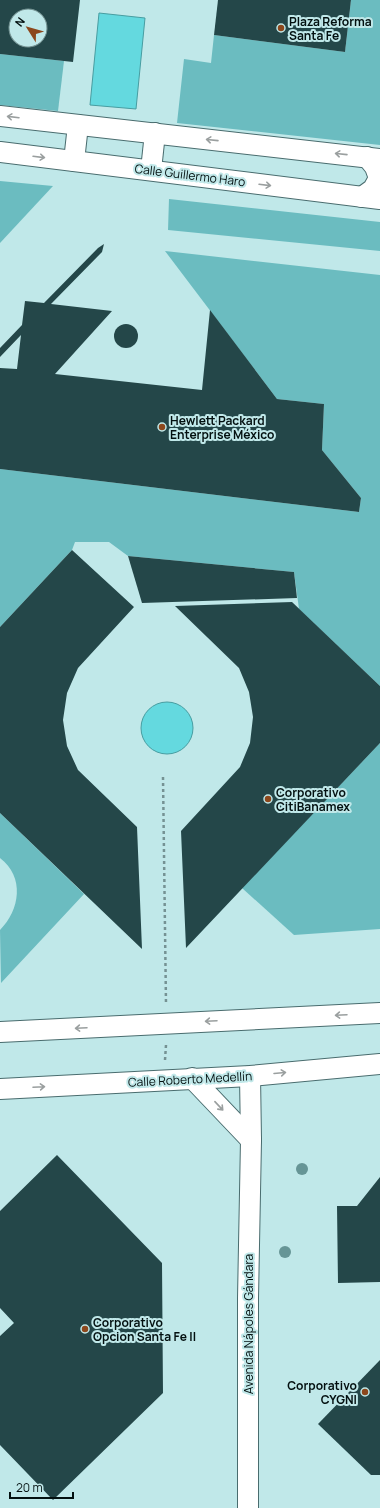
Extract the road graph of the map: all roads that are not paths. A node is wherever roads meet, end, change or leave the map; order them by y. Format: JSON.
{"nodes":[{"id":1,"x":0,"y":116,"type":"edge"},
{"id":2,"x":78,"y":125,"type":"junction"},
{"id":3,"x":155,"y":133,"type":"junction"},
{"id":4,"x":0,"y":152,"type":"edge"},
{"id":5,"x":374,"y":158,"type":"edge"},
{"id":6,"x":74,"y":162,"type":"junction"},
{"id":7,"x":150,"y":170,"type":"junction"},
{"id":8,"x":371,"y":198,"type":"edge"},
{"id":9,"x":380,"y":1013,"type":"edge"},
{"id":10,"x":0,"y":1032,"type":"edge"},
{"id":11,"x":380,"y":1064,"type":"edge"},
{"id":12,"x":250,"y":1076,"type":"junction"},
{"id":13,"x":192,"y":1078,"type":"junction"},
{"id":14,"x":0,"y":1089,"type":"edge"},
{"id":15,"x":251,"y":1140,"type":"junction"},
{"id":16,"x":248,"y":1508,"type":"edge"}],
"edges":[{"from":2,"to":1,"type":"street","one_way":true},
{"from":2,"to":3,"type":"street"},
{"from":2,"to":6,"type":"street"},
{"from":5,"to":3,"type":"street","one_way":true},
{"from":3,"to":7,"type":"street"},
{"from":4,"to":6,"type":"street","name":"Calle Guillermo Haro","one_way":true},
{"from":5,"to":8,"type":"street"},
{"from":6,"to":7,"type":"street","name":"Calle Guillermo Haro"},
{"from":7,"to":8,"type":"street","name":"Calle Guillermo Haro","one_way":true},
{"from":9,"to":10,"type":"street","one_way":true},
{"from":12,"to":11,"type":"street","name":"Calle Roberto Medellín","one_way":true},
{"from":12,"to":13,"type":"street","name":"Calle Roberto Medellín"},
{"from":12,"to":15,"type":"street","name":"Avenida Nápoles Gándara"},
{"from":14,"to":13,"type":"street","name":"Calle Roberto Medellín","one_way":true},
{"from":13,"to":15,"type":"street","one_way":true},
{"from":15,"to":16,"type":"street","name":"Avenida Nápoles Gándara"}]}
